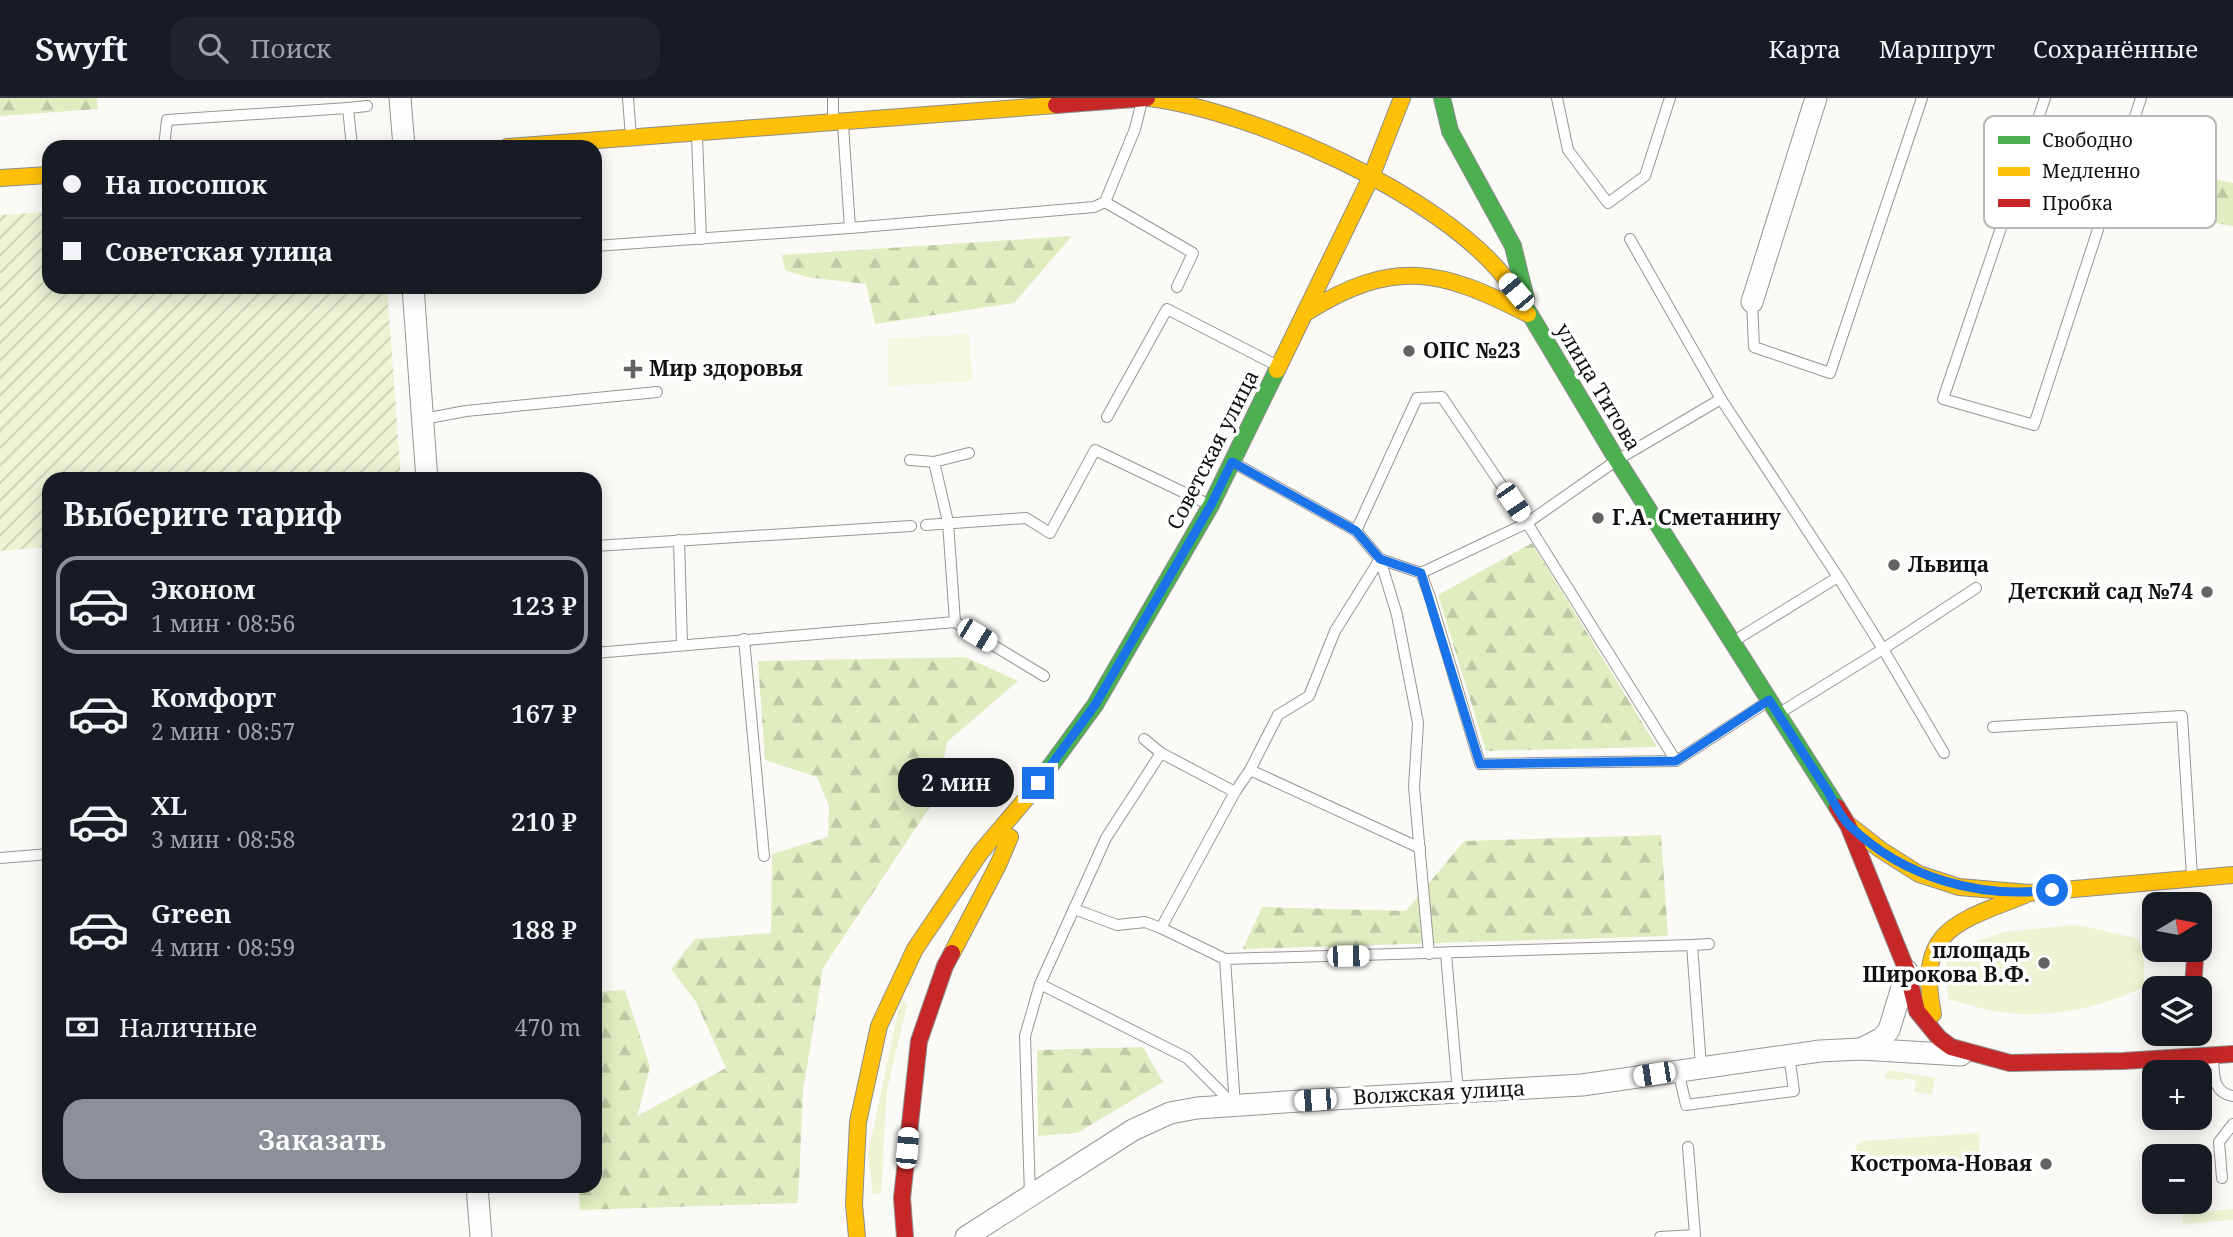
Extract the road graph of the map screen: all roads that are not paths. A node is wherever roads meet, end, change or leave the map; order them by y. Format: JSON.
{"nodes":[{"id":1,"x":400,"y":98,"type":"edge"},
{"id":2,"x":628,"y":98,"type":"edge"},
{"id":3,"x":833,"y":98,"type":"edge"},
{"id":4,"x":1146,"y":98,"type":"edge"},
{"id":5,"x":1402,"y":98,"type":"edge"},
{"id":6,"x":1442,"y":98,"type":"edge"},
{"id":7,"x":1558,"y":98,"type":"edge"},
{"id":8,"x":1670,"y":98,"type":"edge"},
{"id":9,"x":1816,"y":98,"type":"edge"},
{"id":10,"x":1922,"y":98,"type":"edge"},
{"id":11,"x":2045,"y":98,"type":"edge"},
{"id":12,"x":2141,"y":98,"type":"edge"},
{"id":13,"x":367,"y":106,"type":"dead end"},
{"id":14,"x":348,"y":108,"type":"junction"},
{"id":15,"x":2039,"y":116,"type":"edge"},
{"id":16,"x":2135,"y":116,"type":"edge"},
{"id":17,"x":838,"y":122,"type":"junction"},
{"id":18,"x":697,"y":133,"type":"junction"},
{"id":19,"x":631,"y":139,"type":"junction"},
{"id":20,"x":164,"y":140,"type":"edge"},
{"id":21,"x":351,"y":140,"type":"edge"},
{"id":22,"x":403,"y":140,"type":"edge"},
{"id":23,"x":602,"y":141,"type":"edge"},
{"id":24,"x":42,"y":175,"type":"edge"},
{"id":25,"x":1371,"y":177,"type":"junction"},
{"id":26,"x":0,"y":178,"type":"edge"},
{"id":27,"x":1105,"y":202,"type":"junction"},
{"id":28,"x":850,"y":228,"type":"junction"},
{"id":29,"x":2001,"y":228,"type":"edge"},
{"id":30,"x":2098,"y":228,"type":"edge"},
{"id":31,"x":701,"y":239,"type":"junction"},
{"id":32,"x":1630,"y":239,"type":"dead end"},
{"id":33,"x":602,"y":246,"type":"edge"},
{"id":34,"x":1177,"y":287,"type":"dead end"},
{"id":35,"x":414,"y":294,"type":"edge"},
{"id":36,"x":1752,"y":302,"type":"joint"},
{"id":37,"x":1307,"y":312,"type":"junction"},
{"id":38,"x":1531,"y":316,"type":"junction"},
{"id":39,"x":1279,"y":367,"type":"junction"},
{"id":40,"x":657,"y":393,"type":"dead end"},
{"id":41,"x":1721,"y":399,"type":"junction"},
{"id":42,"x":1107,"y":417,"type":"dead end"},
{"id":43,"x":423,"y":419,"type":"junction"},
{"id":44,"x":969,"y":453,"type":"dead end"},
{"id":45,"x":910,"y":460,"type":"dead end"},
{"id":46,"x":1617,"y":460,"type":"junction"},
{"id":47,"x":934,"y":462,"type":"junction"},
{"id":48,"x":1232,"y":462,"type":"junction"},
{"id":49,"x":426,"y":472,"type":"edge"},
{"id":50,"x":1211,"y":505,"type":"junction"},
{"id":51,"x":948,"y":522,"type":"junction"},
{"id":52,"x":1527,"y":523,"type":"junction"},
{"id":53,"x":926,"y":525,"type":"dead end"},
{"id":54,"x":911,"y":526,"type":"dead end"},
{"id":55,"x":1356,"y":531,"type":"junction"},
{"id":56,"x":679,"y":540,"type":"junction"},
{"id":57,"x":602,"y":546,"type":"edge"},
{"id":58,"x":1380,"y":559,"type":"junction"},
{"id":59,"x":1421,"y":573,"type":"junction"},
{"id":60,"x":1838,"y":578,"type":"junction"},
{"id":61,"x":1976,"y":588,"type":"dead end"},
{"id":62,"x":955,"y":622,"type":"junction"},
{"id":63,"x":744,"y":639,"type":"junction"},
{"id":64,"x":1732,"y":643,"type":"junction"},
{"id":65,"x":682,"y":644,"type":"junction"},
{"id":66,"x":1884,"y":649,"type":"junction"},
{"id":67,"x":602,"y":652,"type":"edge"},
{"id":68,"x":1044,"y":676,"type":"dead end"},
{"id":69,"x":1774,"y":707,"type":"junction"},
{"id":70,"x":1993,"y":727,"type":"dead end"},
{"id":71,"x":1144,"y":739,"type":"dead end"},
{"id":72,"x":1161,"y":753,"type":"junction"},
{"id":73,"x":1944,"y":753,"type":"dead end"},
{"id":74,"x":1676,"y":761,"type":"junction"},
{"id":75,"x":1250,"y":770,"type":"junction"},
{"id":76,"x":1234,"y":792,"type":"junction"},
{"id":77,"x":1024,"y":802,"type":"junction"},
{"id":78,"x":1849,"y":825,"type":"junction"},
{"id":79,"x":1420,"y":848,"type":"junction"},
{"id":80,"x":42,"y":855,"type":"edge"},
{"id":81,"x":764,"y":856,"type":"dead end"},
{"id":82,"x":0,"y":858,"type":"edge"},
{"id":83,"x":2233,"y":875,"type":"edge"},
{"id":84,"x":2192,"y":879,"type":"junction"},
{"id":85,"x":2126,"y":884,"type":"junction"},
{"id":86,"x":2152,"y":892,"type":"edge"},
{"id":87,"x":2029,"y":893,"type":"junction"},
{"id":88,"x":1074,"y":909,"type":"junction"},
{"id":89,"x":1161,"y":928,"type":"junction"},
{"id":90,"x":1939,"y":940,"type":"junction"},
{"id":91,"x":1692,"y":944,"type":"junction"},
{"id":92,"x":1709,"y":944,"type":"dead end"},
{"id":93,"x":1429,"y":954,"type":"junction"},
{"id":94,"x":1446,"y":954,"type":"junction"},
{"id":95,"x":1225,"y":959,"type":"junction"},
{"id":96,"x":1907,"y":971,"type":"junction"},
{"id":97,"x":1040,"y":984,"type":"junction"},
{"id":98,"x":1939,"y":1038,"type":"junction"},
{"id":99,"x":2152,"y":1046,"type":"edge"},
{"id":100,"x":1861,"y":1049,"type":"junction"},
{"id":101,"x":2233,"y":1054,"type":"edge"},
{"id":102,"x":1789,"y":1055,"type":"junction"},
{"id":103,"x":1973,"y":1055,"type":"junction"},
{"id":104,"x":2213,"y":1055,"type":"junction"},
{"id":105,"x":2123,"y":1061,"type":"junction"},
{"id":106,"x":1701,"y":1066,"type":"junction"},
{"id":107,"x":1678,"y":1070,"type":"junction"},
{"id":108,"x":1458,"y":1092,"type":"junction"},
{"id":109,"x":2233,"y":1096,"type":"edge"},
{"id":110,"x":1235,"y":1106,"type":"junction"},
{"id":111,"x":2233,"y":1124,"type":"edge"},
{"id":112,"x":1688,"y":1147,"type":"dead end"},
{"id":113,"x":2222,"y":1178,"type":"dead end"},
{"id":114,"x":478,"y":1193,"type":"edge"},
{"id":115,"x":1030,"y":1195,"type":"junction"},
{"id":116,"x":481,"y":1237,"type":"edge"},
{"id":117,"x":857,"y":1237,"type":"edge"},
{"id":118,"x":905,"y":1237,"type":"edge"},
{"id":119,"x":966,"y":1237,"type":"edge"},
{"id":120,"x":1660,"y":1237,"type":"edge"}],
"edges":[{"from":1,"to":22,"type":"street"},
{"from":2,"to":19,"type":"lane"},
{"from":3,"to":17,"type":"lane"},
{"from":4,"to":17,"type":"main road","name":"улица Титова"},
{"from":4,"to":25,"type":"main road","name":"улица Титова"},
{"from":4,"to":27,"type":"lane"},
{"from":5,"to":25,"type":"main road","name":"Советская улица"},
{"from":6,"to":38,"type":"main road"},
{"from":7,"to":8,"type":"lane"},
{"from":9,"to":36,"type":"street"},
{"from":10,"to":36,"type":"lane"},
{"from":11,"to":15,"type":"lane"},
{"from":12,"to":16,"type":"lane"},
{"from":13,"to":14,"type":"lane"},
{"from":14,"to":20,"type":"lane"},
{"from":14,"to":21,"type":"lane"},
{"from":17,"to":18,"type":"main road","name":"улица Титова"},
{"from":17,"to":28,"type":"lane"},
{"from":18,"to":19,"type":"main road","name":"улица Титова"},
{"from":18,"to":31,"type":"lane"},
{"from":19,"to":23,"type":"main road","name":"улица Титова"},
{"from":24,"to":26,"type":"main road"},
{"from":25,"to":37,"type":"main road","name":"Советская улица"},
{"from":25,"to":38,"type":"main road","name":"улица Титова"},
{"from":27,"to":28,"type":"lane"},
{"from":27,"to":34,"type":"lane"},
{"from":28,"to":31,"type":"lane"},
{"from":29,"to":30,"type":"lane"},
{"from":31,"to":33,"type":"lane"},
{"from":32,"to":41,"type":"lane"},
{"from":35,"to":43,"type":"street"},
{"from":37,"to":38,"type":"main road"},
{"from":37,"to":39,"type":"main road","name":"Советская улица"},
{"from":38,"to":46,"type":"main road","name":"улица Титова"},
{"from":39,"to":42,"type":"lane"},
{"from":39,"to":48,"type":"main road","name":"Советская улица"},
{"from":40,"to":43,"type":"lane"},
{"from":41,"to":46,"type":"lane"},
{"from":41,"to":60,"type":"lane"},
{"from":43,"to":49,"type":"street"},
{"from":44,"to":47,"type":"lane"},
{"from":45,"to":47,"type":"lane"},
{"from":46,"to":52,"type":"lane"},
{"from":46,"to":64,"type":"main road","name":"улица Титова"},
{"from":47,"to":51,"type":"lane"},
{"from":48,"to":50,"type":"main road","name":"Советская улица"},
{"from":48,"to":55,"type":"lane"},
{"from":50,"to":51,"type":"lane"},
{"from":50,"to":77,"type":"main road","name":"Советская улица"},
{"from":51,"to":53,"type":"lane"},
{"from":51,"to":62,"type":"lane"},
{"from":52,"to":55,"type":"lane"},
{"from":52,"to":59,"type":"lane"},
{"from":52,"to":74,"type":"lane"},
{"from":54,"to":56,"type":"lane"},
{"from":55,"to":58,"type":"lane"},
{"from":56,"to":57,"type":"lane"},
{"from":56,"to":65,"type":"lane"},
{"from":58,"to":59,"type":"lane"},
{"from":58,"to":75,"type":"lane"},
{"from":58,"to":79,"type":"lane"},
{"from":59,"to":74,"type":"lane"},
{"from":60,"to":64,"type":"lane"},
{"from":60,"to":66,"type":"lane"},
{"from":61,"to":66,"type":"lane"},
{"from":62,"to":63,"type":"lane"},
{"from":62,"to":68,"type":"lane"},
{"from":63,"to":65,"type":"lane"},
{"from":63,"to":81,"type":"lane"},
{"from":64,"to":69,"type":"main road","name":"улица Титова"},
{"from":65,"to":67,"type":"lane"},
{"from":66,"to":69,"type":"lane"},
{"from":66,"to":73,"type":"lane"},
{"from":69,"to":74,"type":"lane"},
{"from":69,"to":78,"type":"main road","name":"улица Титова"},
{"from":70,"to":84,"type":"lane"},
{"from":71,"to":72,"type":"lane"},
{"from":72,"to":76,"type":"lane"},
{"from":72,"to":88,"type":"lane"},
{"from":75,"to":76,"type":"lane"},
{"from":75,"to":79,"type":"lane"},
{"from":76,"to":89,"type":"lane"},
{"from":77,"to":117,"type":"main road"},
{"from":77,"to":118,"type":"main road"},
{"from":78,"to":87,"type":"main road"},
{"from":78,"to":96,"type":"main road"},
{"from":79,"to":93,"type":"lane"},
{"from":80,"to":82,"type":"lane"},
{"from":83,"to":84,"type":"main road"},
{"from":84,"to":85,"type":"main road"},
{"from":85,"to":86,"type":"main road"},
{"from":85,"to":87,"type":"main road"},
{"from":87,"to":90,"type":"main road"},
{"from":88,"to":89,"type":"lane"},
{"from":88,"to":97,"type":"lane"},
{"from":89,"to":95,"type":"lane"},
{"from":90,"to":96,"type":"street"},
{"from":90,"to":98,"type":"main road"},
{"from":91,"to":92,"type":"lane"},
{"from":91,"to":94,"type":"lane"},
{"from":91,"to":106,"type":"lane"},
{"from":93,"to":94,"type":"lane"},
{"from":93,"to":95,"type":"lane"},
{"from":94,"to":108,"type":"lane"},
{"from":95,"to":110,"type":"lane"},
{"from":96,"to":98,"type":"main road"},
{"from":96,"to":100,"type":"street"},
{"from":97,"to":110,"type":"lane"},
{"from":97,"to":115,"type":"lane"},
{"from":98,"to":103,"type":"main road"},
{"from":99,"to":105,"type":"main road"},
{"from":100,"to":102,"type":"street","name":"Волжская улица"},
{"from":100,"to":103,"type":"street","name":"Волжская улица"},
{"from":101,"to":104,"type":"main road"},
{"from":102,"to":106,"type":"street","name":"Волжская улица"},
{"from":102,"to":107,"type":"lane"},
{"from":103,"to":105,"type":"main road"},
{"from":104,"to":105,"type":"main road"},
{"from":104,"to":109,"type":"lane"},
{"from":106,"to":107,"type":"street","name":"Волжская улица"},
{"from":107,"to":108,"type":"street","name":"Волжская улица"},
{"from":108,"to":110,"type":"street","name":"Волжская улица"},
{"from":110,"to":115,"type":"street","name":"Волжская улица"},
{"from":111,"to":113,"type":"lane"},
{"from":112,"to":120,"type":"lane"},
{"from":114,"to":116,"type":"street"},
{"from":115,"to":119,"type":"street","name":"Волжская улица"}]}
